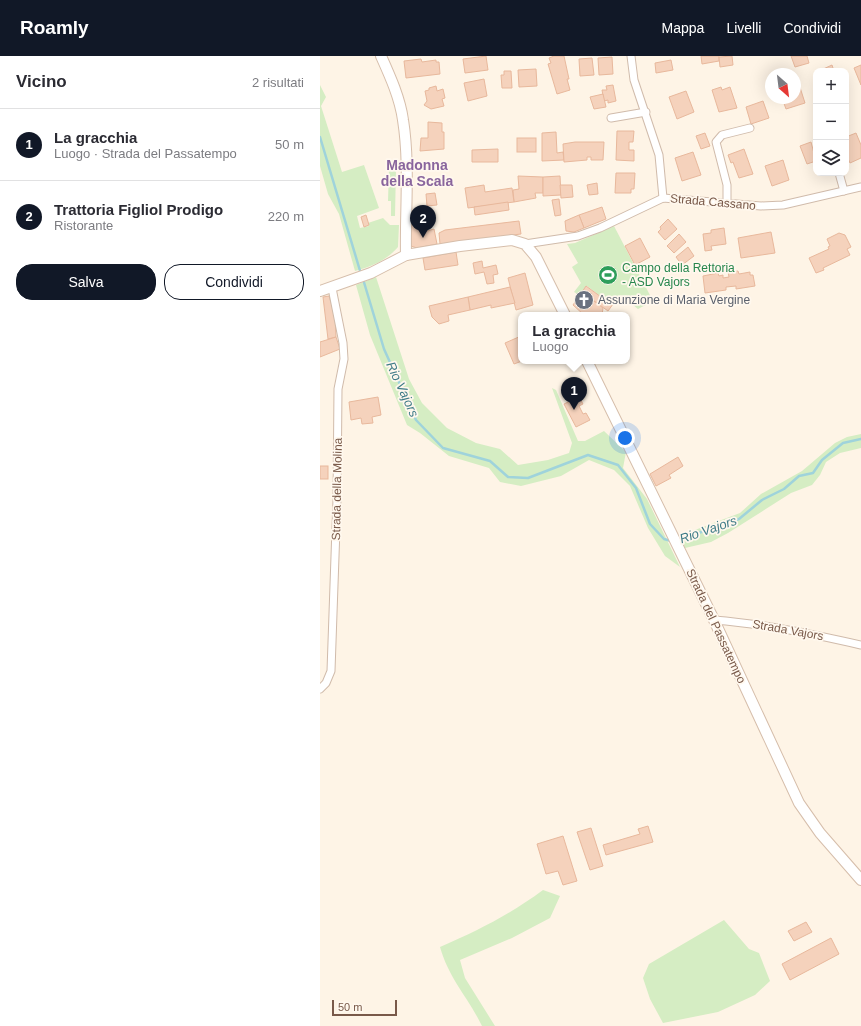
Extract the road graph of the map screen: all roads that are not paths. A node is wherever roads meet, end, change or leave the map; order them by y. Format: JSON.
{"nodes":[{"id":1,"x":381,"y":56,"type":"edge"},
{"id":2,"x":631,"y":56,"type":"edge"},
{"id":3,"x":646,"y":112,"type":"junction"},
{"id":4,"x":611,"y":118,"type":"dead end"},
{"id":5,"x":750,"y":128,"type":"dead end"},
{"id":6,"x":840,"y":176,"type":"edge"},
{"id":7,"x":861,"y":187,"type":"edge"},
{"id":8,"x":844,"y":191,"type":"junction"},
{"id":9,"x":664,"y":198,"type":"junction"},
{"id":10,"x":727,"y":203,"type":"junction"},
{"id":11,"x":524,"y":244,"type":"junction"},
{"id":12,"x":406,"y":255,"type":"junction"},
{"id":13,"x":332,"y":288,"type":"junction"},
{"id":14,"x":320,"y":291,"type":"edge"},
{"id":15,"x":564,"y":312,"type":"edge"},
{"id":16,"x":588,"y":364,"type":"edge"},
{"id":17,"x":714,"y":620,"type":"junction"},
{"id":18,"x":861,"y":645,"type":"edge"},
{"id":19,"x":320,"y":689,"type":"edge"},
{"id":20,"x":861,"y":880,"type":"edge"}],
"edges":[{"from":1,"to":12,"type":"street"},
{"from":2,"to":3,"type":"street"},
{"from":3,"to":4,"type":"street"},
{"from":3,"to":9,"type":"street"},
{"from":5,"to":10,"type":"street"},
{"from":6,"to":8,"type":"street"},
{"from":7,"to":8,"type":"street","name":"Strada Cassano"},
{"from":8,"to":10,"type":"street","name":"Strada Cassano"},
{"from":9,"to":10,"type":"street","name":"Strada Cassano"},
{"from":9,"to":11,"type":"street","name":"Strada Cassano"},
{"from":11,"to":12,"type":"street"},
{"from":11,"to":15,"type":"street"},
{"from":12,"to":13,"type":"street"},
{"from":13,"to":14,"type":"street"},
{"from":13,"to":19,"type":"street","name":"Strada della Molina"},
{"from":16,"to":17,"type":"street","name":"Strada del Passatempo"},
{"from":17,"to":18,"type":"street","name":"Strada Vajors"},
{"from":17,"to":20,"type":"street","name":"Strada del Passatempo"}]}
